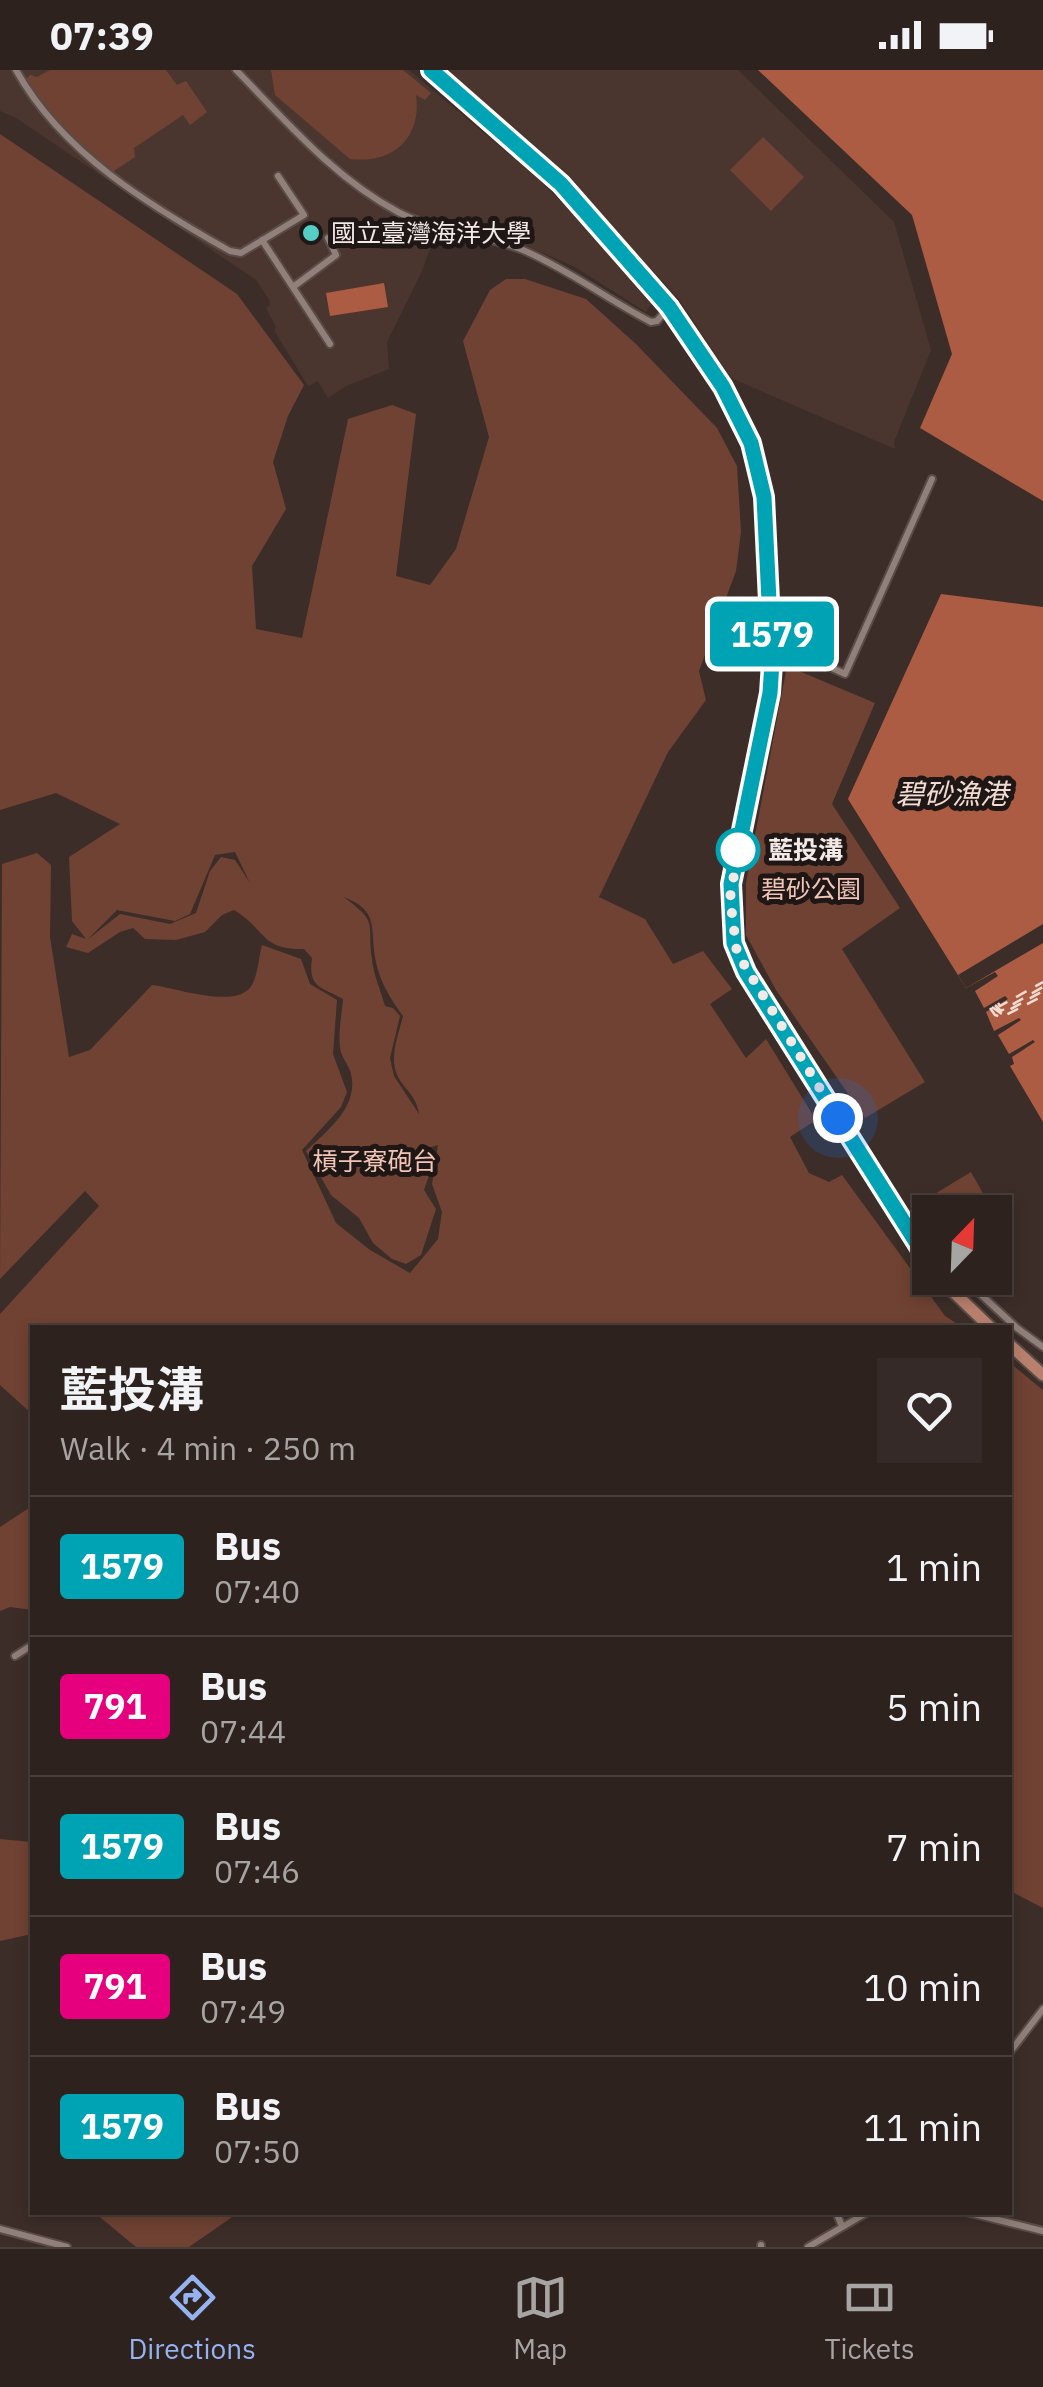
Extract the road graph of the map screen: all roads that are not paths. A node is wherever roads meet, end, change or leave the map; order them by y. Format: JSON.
{"nodes":[{"id":1,"x":16,"y":70,"type":"edge"},
{"id":2,"x":236,"y":70,"type":"edge"},
{"id":3,"x":431,"y":70,"type":"edge"},
{"id":4,"x":278,"y":176,"type":"dead end"},
{"id":5,"x":328,"y":238,"type":"dead end"},
{"id":6,"x":262,"y":240,"type":"junction"},
{"id":7,"x":294,"y":287,"type":"junction"},
{"id":8,"x":669,"y":307,"type":"junction"},
{"id":9,"x":330,"y":344,"type":"dead end"},
{"id":10,"x":932,"y":479,"type":"dead end"},
{"id":11,"x":772,"y":640,"type":"junction"},
{"id":12,"x":912,"y":1235,"type":"edge"},
{"id":13,"x":957,"y":1295,"type":"edge"},
{"id":14,"x":982,"y":1295,"type":"edge"},
{"id":15,"x":988,"y":1325,"type":"edge"},
{"id":16,"x":1012,"y":1347,"type":"edge"},
{"id":17,"x":1043,"y":1347,"type":"edge"},
{"id":18,"x":1043,"y":1375,"type":"edge"},
{"id":19,"x":30,"y":1645,"type":"edge"},
{"id":20,"x":15,"y":1656,"type":"dead end"},
{"id":21,"x":1043,"y":2009,"type":"edge"},
{"id":22,"x":1012,"y":2049,"type":"edge"},
{"id":23,"x":837,"y":2215,"type":"edge"},
{"id":24,"x":862,"y":2215,"type":"edge"},
{"id":25,"x":978,"y":2215,"type":"edge"},
{"id":26,"x":842,"y":2226,"type":"junction"},
{"id":27,"x":0,"y":2229,"type":"edge"},
{"id":28,"x":1043,"y":2231,"type":"edge"},
{"id":29,"x":38,"y":2239,"type":"junction"},
{"id":30,"x":33,"y":2247,"type":"edge"},
{"id":31,"x":67,"y":2247,"type":"edge"},
{"id":32,"x":808,"y":2247,"type":"edge"}],
"edges":[{"from":1,"to":6,"type":"street"},
{"from":2,"to":8,"type":"street"},
{"from":3,"to":8,"type":"main road"},
{"from":4,"to":6,"type":"street"},
{"from":5,"to":7,"type":"street"},
{"from":6,"to":7,"type":"street"},
{"from":7,"to":9,"type":"street"},
{"from":8,"to":11,"type":"main road"},
{"from":10,"to":11,"type":"street"},
{"from":11,"to":12,"type":"main road"},
{"from":13,"to":15,"type":"main road"},
{"from":14,"to":17,"type":"street"},
{"from":16,"to":18,"type":"main road"},
{"from":19,"to":20,"type":"street"},
{"from":21,"to":22,"type":"street"},
{"from":23,"to":26,"type":"street"},
{"from":24,"to":26,"type":"street"},
{"from":25,"to":28,"type":"street"},
{"from":26,"to":32,"type":"street"},
{"from":27,"to":29,"type":"street"},
{"from":29,"to":30,"type":"street"},
{"from":29,"to":31,"type":"street"}]}
